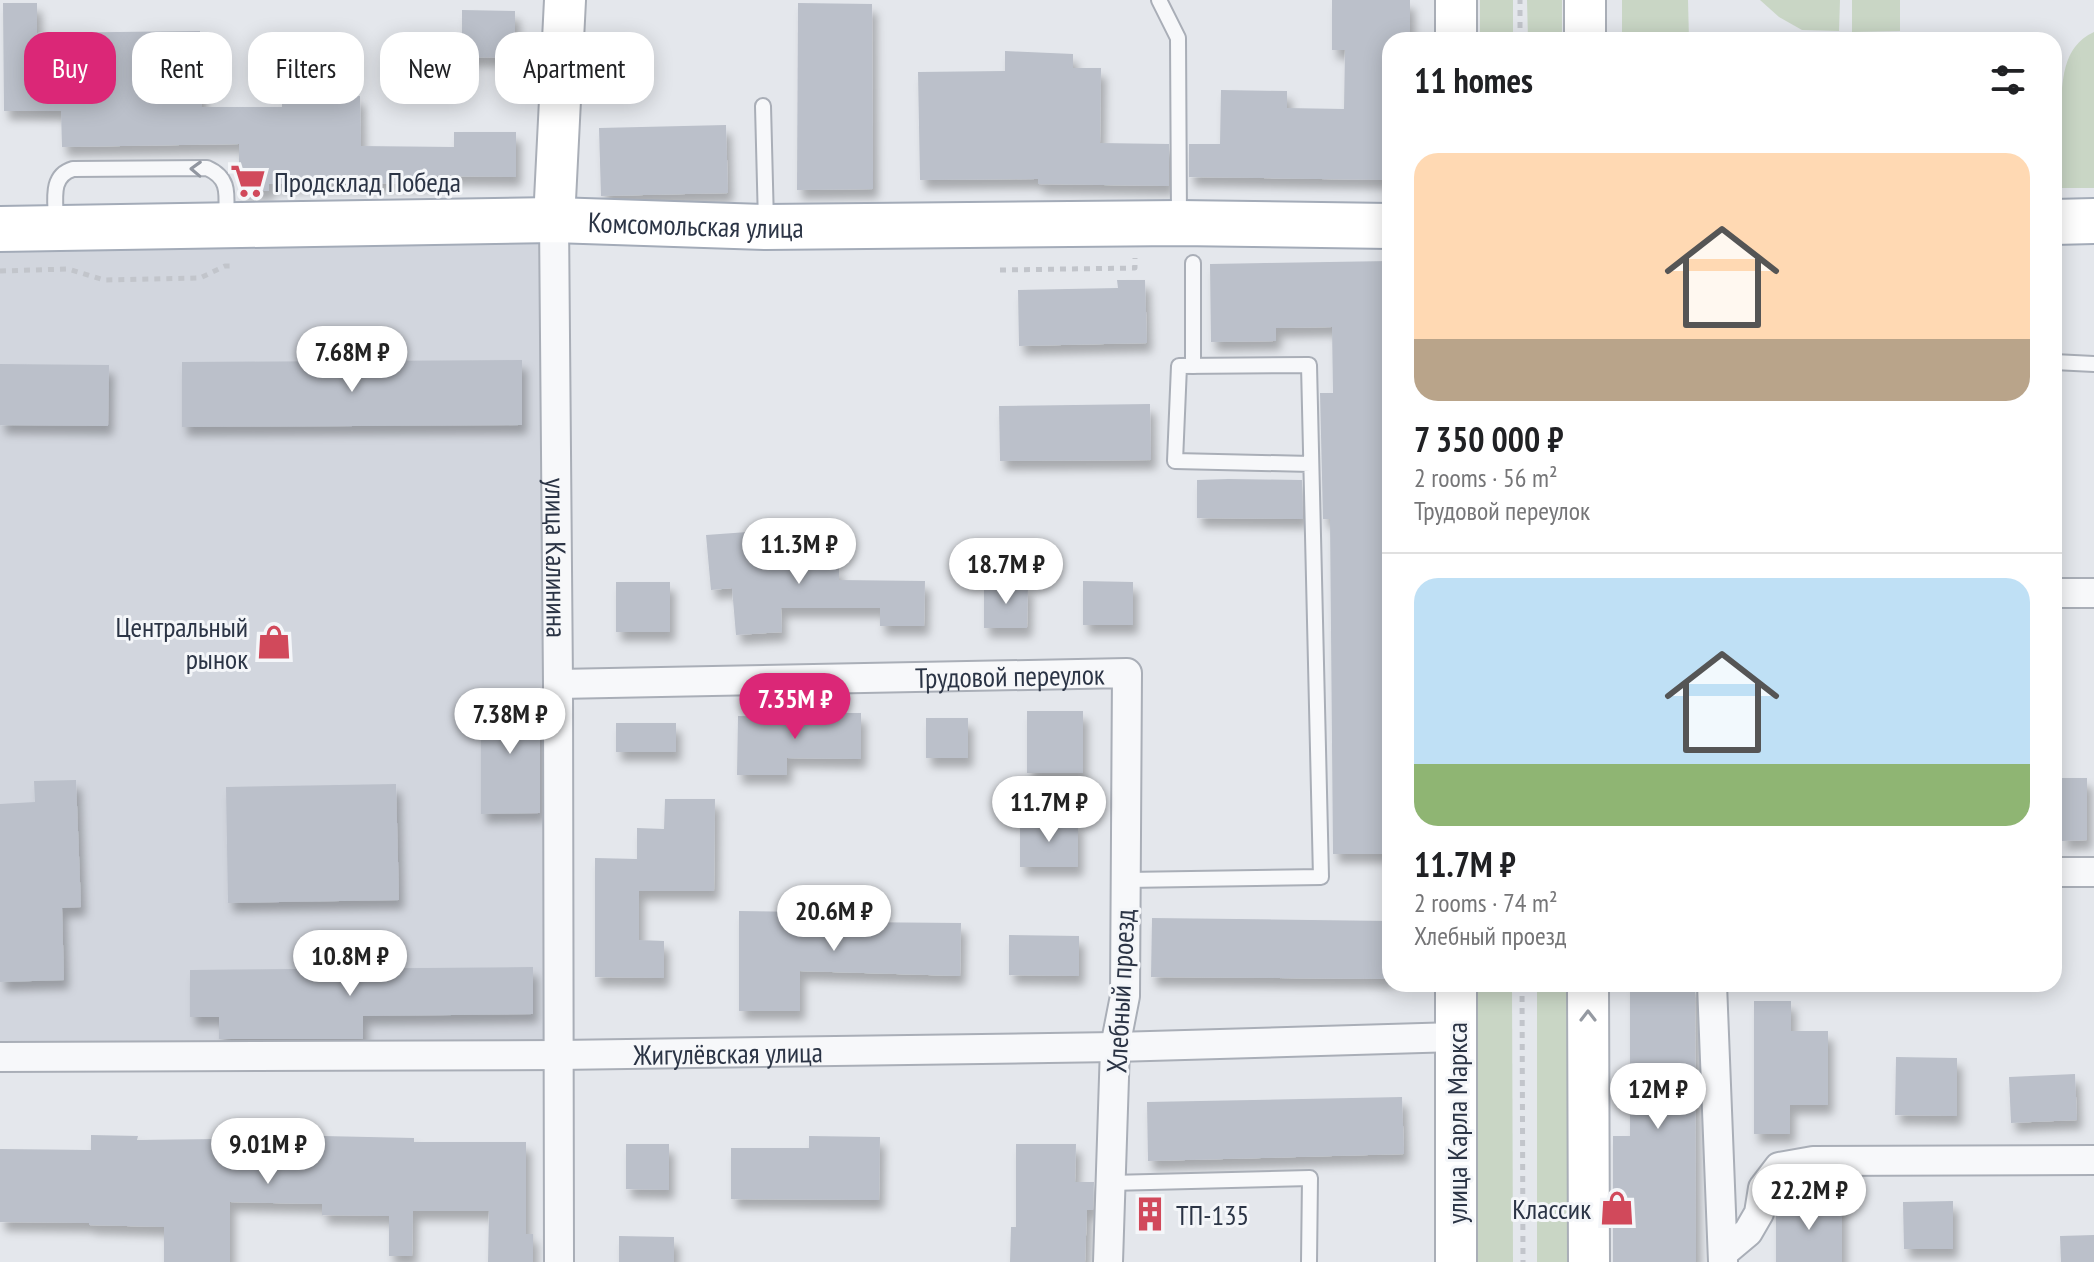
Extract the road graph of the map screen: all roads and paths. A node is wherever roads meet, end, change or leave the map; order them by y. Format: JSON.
{"nodes":[{"id":1,"x":565,"y":0,"type":"edge"},
{"id":2,"x":1159,"y":0,"type":"edge"},
{"id":3,"x":1456,"y":0,"type":"edge"},
{"id":4,"x":1520,"y":0,"type":"edge"},
{"id":5,"x":1585,"y":0,"type":"edge"},
{"id":6,"x":1456,"y":32,"type":"edge"},
{"id":7,"x":1520,"y":32,"type":"edge"},
{"id":8,"x":1585,"y":32,"type":"edge"},
{"id":9,"x":763,"y":106,"type":"dead end"},
{"id":10,"x":554,"y":220,"type":"junction"},
{"id":11,"x":2094,"y":221,"type":"edge"},
{"id":12,"x":2062,"y":222,"type":"edge"},
{"id":13,"x":226,"y":225,"type":"junction"},
{"id":14,"x":766,"y":227,"type":"junction"},
{"id":15,"x":1382,"y":227,"type":"edge"},
{"id":16,"x":56,"y":228,"type":"junction"},
{"id":17,"x":0,"y":229,"type":"edge"},
{"id":18,"x":1186,"y":243,"type":"junction"},
{"id":19,"x":241,"y":266,"type":"dead end"},
{"id":20,"x":0,"y":271,"type":"edge"},
{"id":21,"x":2062,"y":362,"type":"edge"},
{"id":22,"x":2094,"y":364,"type":"edge"},
{"id":23,"x":1193,"y":366,"type":"junction"},
{"id":24,"x":1311,"y":464,"type":"junction"},
{"id":25,"x":2062,"y":593,"type":"edge"},
{"id":26,"x":2094,"y":593,"type":"edge"},
{"id":27,"x":1127,"y":673,"type":"joint"},
{"id":28,"x":558,"y":684,"type":"junction"},
{"id":29,"x":2062,"y":872,"type":"edge"},
{"id":30,"x":2094,"y":872,"type":"edge"},
{"id":31,"x":1126,"y":880,"type":"junction"},
{"id":32,"x":1456,"y":992,"type":"edge"},
{"id":33,"x":1522,"y":992,"type":"edge"},
{"id":34,"x":1588,"y":992,"type":"edge"},
{"id":35,"x":1712,"y":992,"type":"edge"},
{"id":36,"x":1456,"y":1037,"type":"junction"},
{"id":37,"x":1115,"y":1047,"type":"junction"},
{"id":38,"x":559,"y":1055,"type":"junction"},
{"id":39,"x":0,"y":1057,"type":"edge"},
{"id":40,"x":2094,"y":1160,"type":"edge"},
{"id":41,"x":1110,"y":1183,"type":"junction"},
{"id":42,"x":1723,"y":1257,"type":"edge"},
{"id":43,"x":559,"y":1262,"type":"edge"},
{"id":44,"x":1108,"y":1262,"type":"edge"},
{"id":45,"x":1309,"y":1262,"type":"edge"},
{"id":46,"x":1456,"y":1262,"type":"edge"},
{"id":47,"x":1523,"y":1262,"type":"edge"},
{"id":48,"x":1589,"y":1262,"type":"edge"}],
"edges":[{"from":1,"to":10,"type":"main road","name":"улица Калинина"},
{"from":2,"to":18,"type":"lane"},
{"from":3,"to":6,"type":"main road"},
{"from":4,"to":7,"type":"path"},
{"from":5,"to":8,"type":"main road"},
{"from":9,"to":14,"type":"lane"},
{"from":10,"to":13,"type":"main road","name":"Комсомольская улица"},
{"from":10,"to":14,"type":"main road","name":"Комсомольская улица"},
{"from":10,"to":28,"type":"street","name":"улица Калинина"},
{"from":11,"to":12,"type":"main road"},
{"from":13,"to":16,"type":"main road","name":"Комсомольская улица"},
{"from":13,"to":16,"type":"lane","one_way":true},
{"from":14,"to":18,"type":"main road","name":"Комсомольская улица"},
{"from":15,"to":18,"type":"main road","name":"Комсомольская улица"},
{"from":16,"to":17,"type":"main road","name":"Комсомольская улица"},
{"from":18,"to":23,"type":"lane"},
{"from":19,"to":20,"type":"path"},
{"from":21,"to":22,"type":"lane"},
{"from":23,"to":24,"type":"lane"},
{"from":23,"to":24,"type":"lane"},
{"from":24,"to":31,"type":"lane"},
{"from":25,"to":26,"type":"street"},
{"from":27,"to":28,"type":"street","name":"Трудовой переулок"},
{"from":27,"to":31,"type":"street","name":"Хлебный проезд"},
{"from":28,"to":38,"type":"street","name":"улица Калинина"},
{"from":29,"to":30,"type":"street"},
{"from":31,"to":37,"type":"street","name":"Хлебный проезд"},
{"from":32,"to":36,"type":"main road","name":"улица Карла Маркса"},
{"from":33,"to":47,"type":"path"},
{"from":48,"to":34,"type":"main road","one_way":true},
{"from":35,"to":42,"type":"street"},
{"from":36,"to":37,"type":"street","name":"Жигулёвская улица"},
{"from":36,"to":46,"type":"main road","name":"улица Карла Маркса"},
{"from":37,"to":38,"type":"street","name":"Жигулёвская улица"},
{"from":37,"to":41,"type":"street","name":"Хлебный проезд"},
{"from":38,"to":39,"type":"street","name":"Жигулёвская улица"},
{"from":38,"to":43,"type":"street","name":"улица Калинина"},
{"from":40,"to":42,"type":"street"},
{"from":41,"to":44,"type":"street","name":"Хлебный проезд"},
{"from":41,"to":45,"type":"lane"}]}
